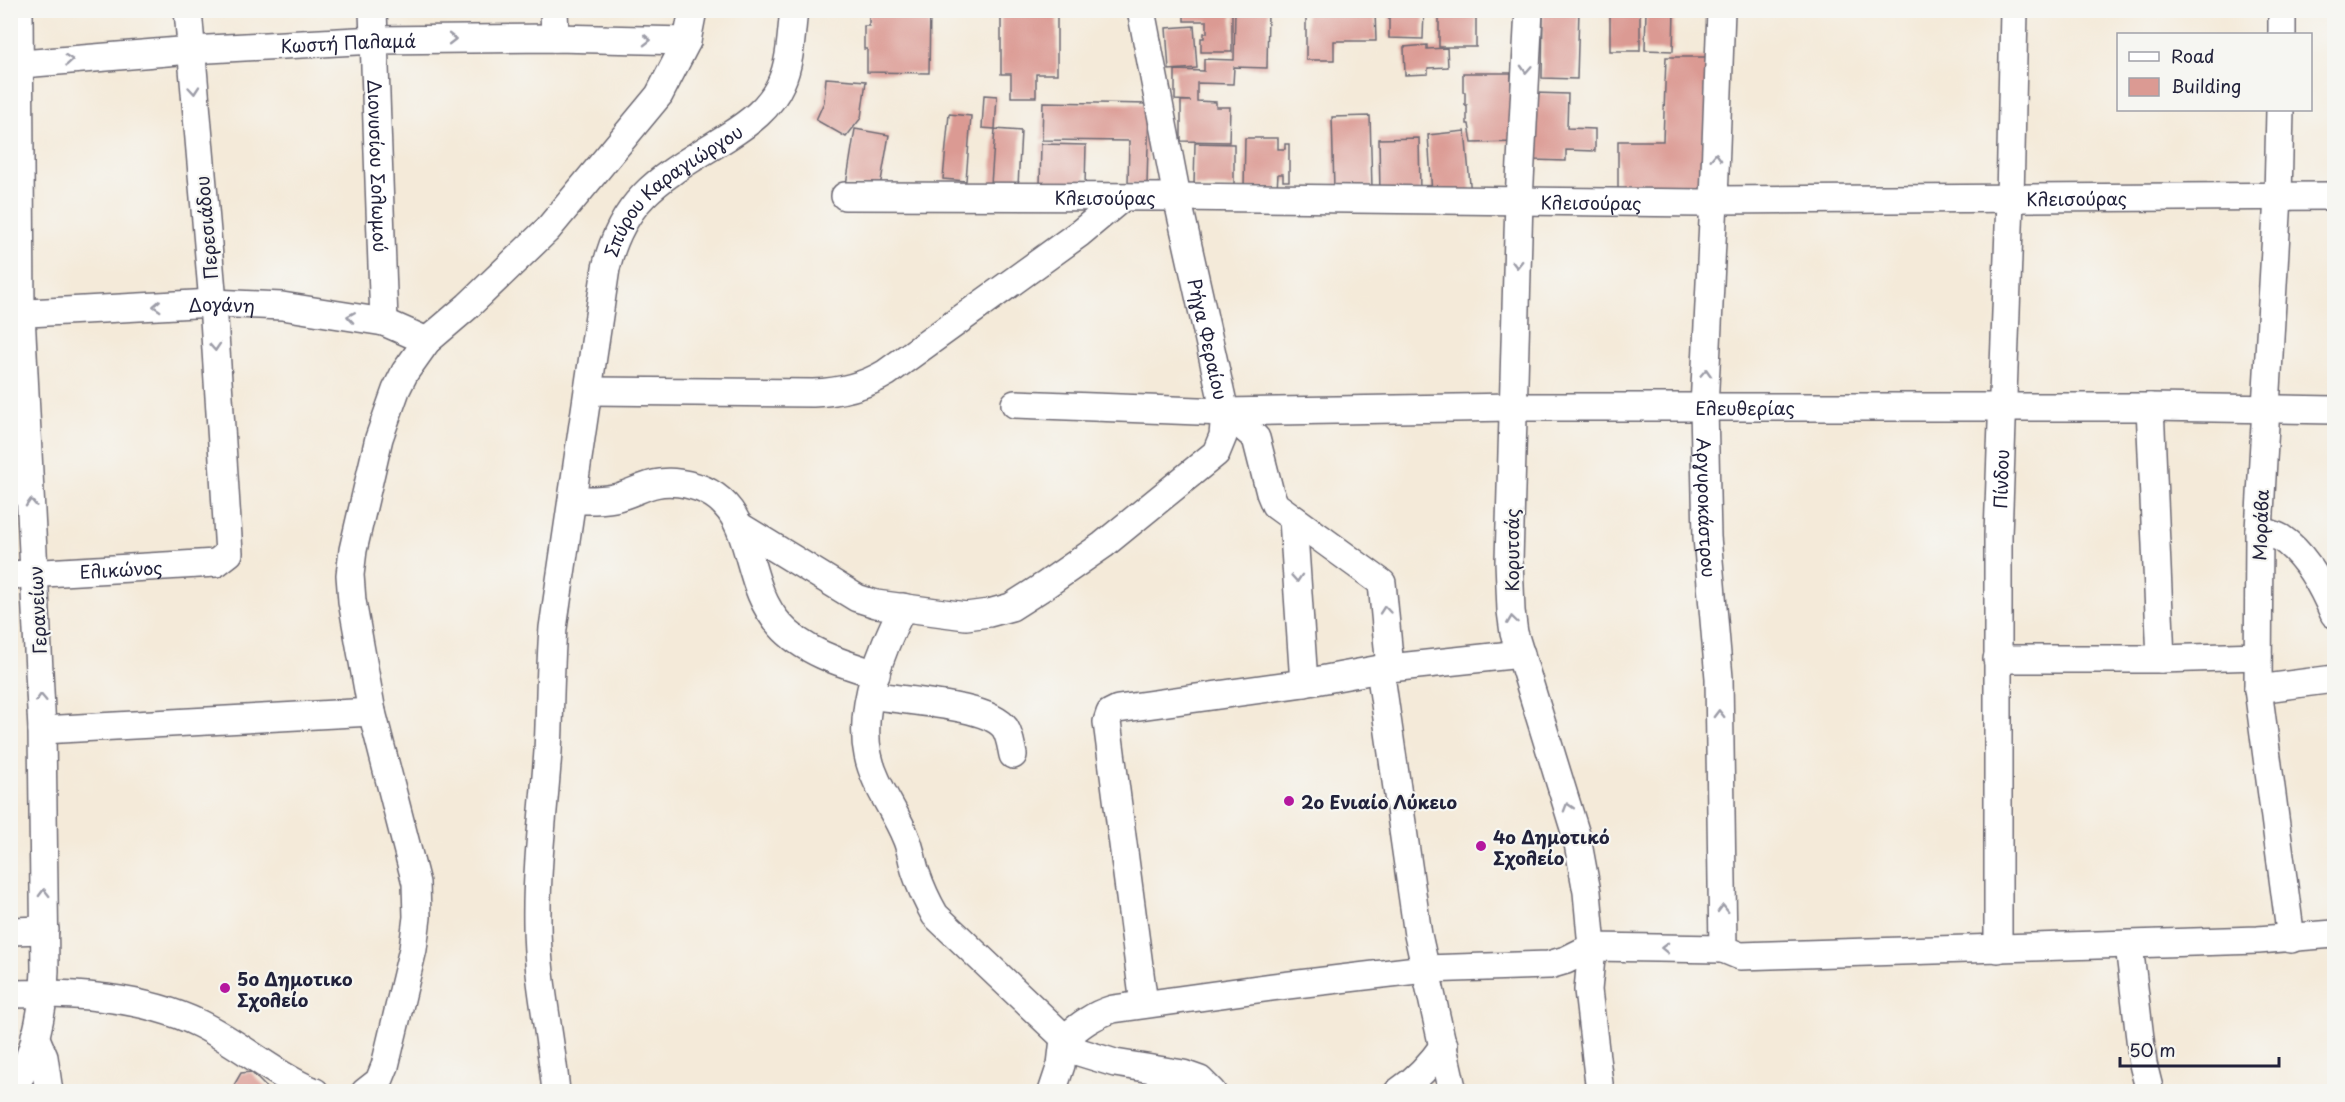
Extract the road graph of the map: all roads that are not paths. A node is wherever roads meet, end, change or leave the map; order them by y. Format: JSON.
{"nodes":[{"id":1,"x":19,"y":10,"type":"edge"},
{"id":2,"x":188,"y":10,"type":"edge"},
{"id":3,"x":373,"y":10,"type":"edge"},
{"id":4,"x":554,"y":10,"type":"edge"},
{"id":5,"x":693,"y":10,"type":"edge"},
{"id":6,"x":794,"y":10,"type":"edge"},
{"id":7,"x":1141,"y":10,"type":"edge"},
{"id":8,"x":1529,"y":10,"type":"edge"},
{"id":9,"x":1720,"y":10,"type":"edge"},
{"id":10,"x":2014,"y":10,"type":"edge"},
{"id":11,"x":2282,"y":10,"type":"edge"},
{"id":12,"x":2282,"y":33,"type":"edge"},
{"id":13,"x":555,"y":38,"type":"junction"},
{"id":14,"x":375,"y":40,"type":"junction"},
{"id":15,"x":687,"y":41,"type":"junction"},
{"id":16,"x":191,"y":50,"type":"junction"},
{"id":17,"x":14,"y":65,"type":"edge"},
{"id":18,"x":2280,"y":111,"type":"edge"},
{"id":19,"x":845,"y":196,"type":"dead end"},
{"id":20,"x":2334,"y":196,"type":"edge"},
{"id":21,"x":1177,"y":197,"type":"junction"},
{"id":22,"x":2278,"y":197,"type":"junction"},
{"id":23,"x":1122,"y":198,"type":"junction"},
{"id":24,"x":1519,"y":200,"type":"junction"},
{"id":25,"x":1714,"y":200,"type":"junction"},
{"id":26,"x":2010,"y":200,"type":"junction"},
{"id":27,"x":213,"y":303,"type":"junction"},
{"id":28,"x":16,"y":314,"type":"edge"},
{"id":29,"x":384,"y":322,"type":"junction"},
{"id":30,"x":427,"y":340,"type":"junction"},
{"id":31,"x":589,"y":391,"type":"junction"},
{"id":32,"x":1016,"y":404,"type":"dead end"},
{"id":33,"x":1514,"y":406,"type":"junction"},
{"id":34,"x":2150,"y":406,"type":"junction"},
{"id":35,"x":1704,"y":408,"type":"junction"},
{"id":36,"x":2003,"y":408,"type":"junction"},
{"id":37,"x":2266,"y":410,"type":"junction"},
{"id":38,"x":2334,"y":410,"type":"edge"},
{"id":39,"x":1225,"y":412,"type":"junction"},
{"id":40,"x":573,"y":500,"type":"junction"},
{"id":41,"x":1293,"y":519,"type":"junction"},
{"id":42,"x":741,"y":527,"type":"junction"},
{"id":43,"x":2259,"y":530,"type":"junction"},
{"id":44,"x":228,"y":553,"type":"joint"},
{"id":45,"x":23,"y":574,"type":"edge"},
{"id":46,"x":903,"y":607,"type":"junction"},
{"id":47,"x":2334,"y":614,"type":"edge"},
{"id":48,"x":1521,"y":654,"type":"junction"},
{"id":49,"x":2258,"y":656,"type":"junction"},
{"id":50,"x":1997,"y":659,"type":"junction"},
{"id":51,"x":2161,"y":659,"type":"junction"},
{"id":52,"x":1385,"y":668,"type":"junction"},
{"id":53,"x":2334,"y":679,"type":"edge"},
{"id":54,"x":1304,"y":683,"type":"junction"},
{"id":55,"x":874,"y":684,"type":"junction"},
{"id":56,"x":2258,"y":689,"type":"junction"},
{"id":57,"x":372,"y":712,"type":"junction"},
{"id":58,"x":42,"y":730,"type":"junction"},
{"id":59,"x":1013,"y":755,"type":"dead end"},
{"id":60,"x":45,"y":930,"type":"junction"},
{"id":61,"x":10,"y":931,"type":"edge"},
{"id":62,"x":2334,"y":934,"type":"edge"},
{"id":63,"x":2291,"y":939,"type":"junction"},
{"id":64,"x":2129,"y":945,"type":"junction"},
{"id":65,"x":1592,"y":947,"type":"junction"},
{"id":66,"x":1998,"y":949,"type":"junction"},
{"id":67,"x":1732,"y":953,"type":"junction"},
{"id":68,"x":1425,"y":969,"type":"junction"},
{"id":69,"x":45,"y":993,"type":"junction"},
{"id":70,"x":10,"y":994,"type":"edge"},
{"id":71,"x":1144,"y":1004,"type":"junction"},
{"id":72,"x":35,"y":1035,"type":"junction"},
{"id":73,"x":1064,"y":1039,"type":"junction"},
{"id":74,"x":1444,"y":1045,"type":"junction"},
{"id":75,"x":10,"y":1090,"type":"edge"},
{"id":76,"x":49,"y":1092,"type":"edge"},
{"id":77,"x":315,"y":1092,"type":"edge"},
{"id":78,"x":365,"y":1092,"type":"edge"},
{"id":79,"x":556,"y":1092,"type":"edge"},
{"id":80,"x":1052,"y":1092,"type":"edge"},
{"id":81,"x":1212,"y":1092,"type":"edge"},
{"id":82,"x":1398,"y":1092,"type":"edge"},
{"id":83,"x":1453,"y":1092,"type":"edge"},
{"id":84,"x":1600,"y":1092,"type":"edge"},
{"id":85,"x":2150,"y":1092,"type":"edge"}],
"edges":[{"from":1,"to":17,"type":"street","name":"Γερανείων"},
{"from":2,"to":16,"type":"street","name":"Περεσιάδου"},
{"from":3,"to":14,"type":"street","name":"Διονυσίου Σολωμού"},
{"from":4,"to":13,"type":"street"},
{"from":5,"to":15,"type":"street"},
{"from":6,"to":31,"type":"street","name":"Σπύρου Καραγιώργου"},
{"from":7,"to":21,"type":"street","name":"Ρήγα Φεραίου"},
{"from":8,"to":24,"type":"street","name":"Κορυτσάς","one_way":true},
{"from":25,"to":9,"type":"street","name":"Αργυροκάστρου","one_way":true},
{"from":10,"to":26,"type":"street","name":"Πίνδου"},
{"from":11,"to":12,"type":"street"},
{"from":14,"to":13,"type":"street","name":"Κωστή Παλαμά","one_way":true},
{"from":13,"to":15,"type":"street","name":"Κωστή Παλαμά","one_way":true},
{"from":14,"to":16,"type":"street","name":"Κωστή Παλαμά"},
{"from":14,"to":29,"type":"street","name":"Διονυσίου Σολωμού"},
{"from":15,"to":30,"type":"street"},
{"from":17,"to":16,"type":"street","name":"Κωστή Παλαμά","one_way":true},
{"from":16,"to":27,"type":"street","name":"Περεσιάδου","one_way":true},
{"from":17,"to":28,"type":"street","name":"Γερανείων"},
{"from":18,"to":22,"type":"street","name":"Μοράβα"},
{"from":19,"to":23,"type":"street","name":"Κλεισούρας"},
{"from":20,"to":22,"type":"street","name":"Κλεισούρας"},
{"from":21,"to":23,"type":"street","name":"Κλεισούρας"},
{"from":21,"to":24,"type":"street","name":"Κλεισούρας"},
{"from":21,"to":39,"type":"street","name":"Ρήγα Φεραίου"},
{"from":22,"to":26,"type":"street","name":"Κλεισούρας"},
{"from":22,"to":37,"type":"street","name":"Μοράβα"},
{"from":23,"to":31,"type":"street"},
{"from":24,"to":25,"type":"street","name":"Κλεισούρας"},
{"from":24,"to":33,"type":"street","name":"Κορυτσάς","one_way":true},
{"from":25,"to":26,"type":"street","name":"Κλεισούρας"},
{"from":35,"to":25,"type":"street","name":"Αργυροκάστρου","one_way":true},
{"from":26,"to":36,"type":"street","name":"Πίνδου"},
{"from":27,"to":28,"type":"street","name":"Δογάνη","one_way":true},
{"from":29,"to":27,"type":"street","name":"Δογάνη","one_way":true},
{"from":27,"to":44,"type":"street","name":"Περεσιάδου","one_way":true},
{"from":45,"to":28,"type":"street","name":"Γερανείων","one_way":true},
{"from":29,"to":30,"type":"street","name":"Δογάνη"},
{"from":30,"to":57,"type":"street"},
{"from":31,"to":40,"type":"street","name":"Σπύρου Καραγιώργου"},
{"from":32,"to":39,"type":"street","name":"Ελευθερίας"},
{"from":33,"to":35,"type":"street","name":"Ελευθερίας"},
{"from":33,"to":39,"type":"street","name":"Ελευθερίας"},
{"from":48,"to":33,"type":"street","name":"Κορυτσάς","one_way":true},
{"from":34,"to":36,"type":"street","name":"Ελευθερίας"},
{"from":34,"to":37,"type":"street","name":"Ελευθερίας"},
{"from":34,"to":51,"type":"street"},
{"from":35,"to":36,"type":"street","name":"Ελευθερίας"},
{"from":67,"to":35,"type":"street","name":"Αργυροκάστρου","one_way":true},
{"from":36,"to":50,"type":"street","name":"Πίνδου"},
{"from":37,"to":38,"type":"street","name":"Ελευθερίας"},
{"from":37,"to":43,"type":"street","name":"Μοράβα"},
{"from":39,"to":41,"type":"street","name":"Ρήγα Φεραίου"},
{"from":39,"to":46,"type":"street"},
{"from":40,"to":42,"type":"street"},
{"from":40,"to":79,"type":"street","name":"Σπύρου Καραγιώργου"},
{"from":52,"to":41,"type":"street","name":"Ρήγα Φεραίου","one_way":true},
{"from":41,"to":54,"type":"street","one_way":true},
{"from":42,"to":46,"type":"street"},
{"from":42,"to":55,"type":"street"},
{"from":43,"to":47,"type":"street"},
{"from":43,"to":49,"type":"street","name":"Μοράβα"},
{"from":44,"to":45,"type":"street","name":"Ελικώνος"},
{"from":58,"to":45,"type":"street","name":"Γερανείων","one_way":true},
{"from":46,"to":55,"type":"street"},
{"from":48,"to":52,"type":"street"},
{"from":65,"to":48,"type":"street","name":"Κορυτσάς","one_way":true},
{"from":49,"to":51,"type":"street"},
{"from":49,"to":56,"type":"street","name":"Μοράβα"},
{"from":50,"to":51,"type":"street"},
{"from":50,"to":66,"type":"street","name":"Πίνδου"},
{"from":52,"to":54,"type":"street"},
{"from":52,"to":68,"type":"street","name":"Ρήγα Φεραίου"},
{"from":53,"to":56,"type":"street"},
{"from":54,"to":71,"type":"street"},
{"from":55,"to":59,"type":"street"},
{"from":55,"to":73,"type":"street"},
{"from":56,"to":63,"type":"street","name":"Μοράβα"},
{"from":57,"to":58,"type":"street"},
{"from":57,"to":78,"type":"street"},
{"from":60,"to":58,"type":"street","name":"Γερανείων","one_way":true},
{"from":60,"to":61,"type":"street"},
{"from":60,"to":69,"type":"street","name":"Γερανείων"},
{"from":62,"to":63,"type":"street"},
{"from":63,"to":64,"type":"street"},
{"from":64,"to":66,"type":"street"},
{"from":64,"to":85,"type":"street"},
{"from":67,"to":65,"type":"street","one_way":true},
{"from":65,"to":68,"type":"street"},
{"from":65,"to":84,"type":"street","name":"Κορυτσάς"},
{"from":66,"to":67,"type":"street"},
{"from":68,"to":71,"type":"street"},
{"from":68,"to":74,"type":"street","name":"Ρήγα Φεραίου"},
{"from":69,"to":70,"type":"street"},
{"from":69,"to":72,"type":"street","name":"Γερανείων"},
{"from":69,"to":77,"type":"street"},
{"from":71,"to":73,"type":"street"},
{"from":72,"to":75,"type":"street","name":"Γερανείων"},
{"from":72,"to":76,"type":"street"},
{"from":73,"to":80,"type":"street"},
{"from":73,"to":81,"type":"street"},
{"from":74,"to":82,"type":"street"},
{"from":74,"to":83,"type":"street","name":"Ρήγα Φεραίου"}]}
